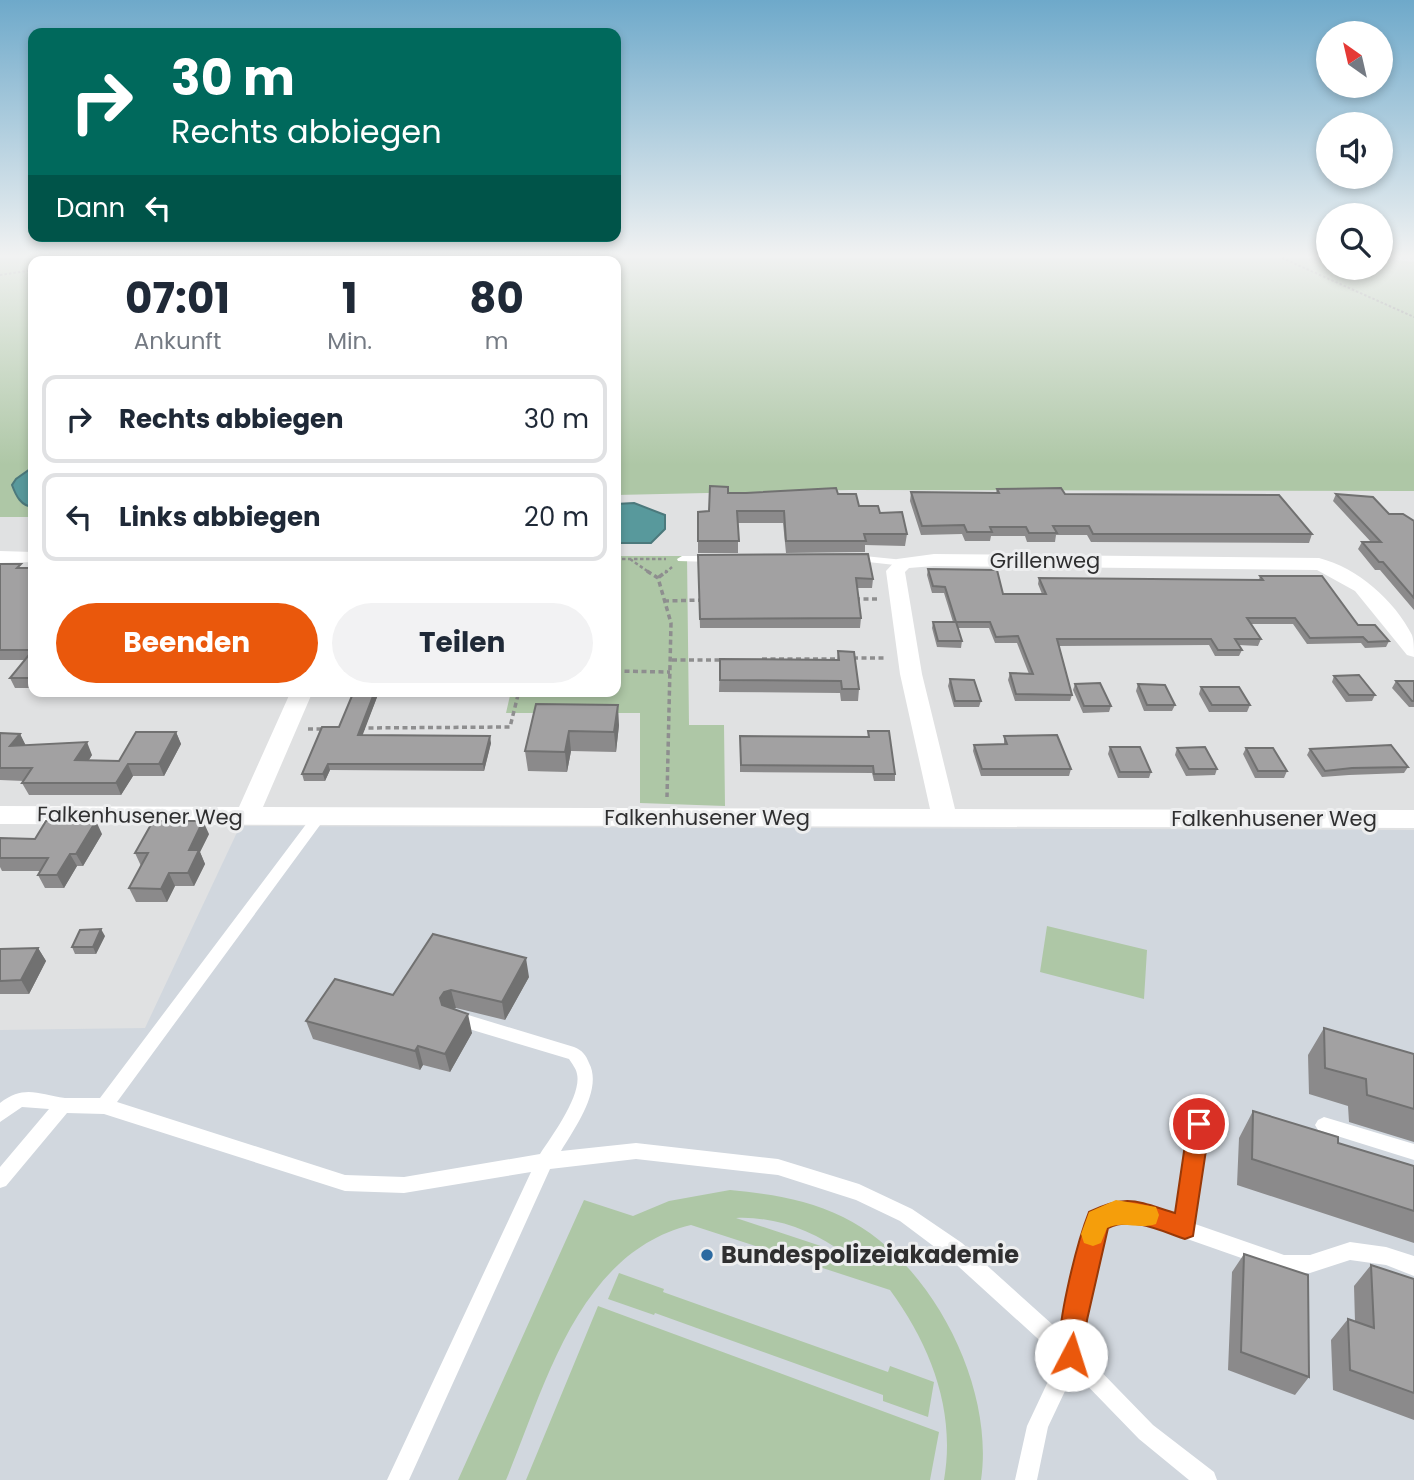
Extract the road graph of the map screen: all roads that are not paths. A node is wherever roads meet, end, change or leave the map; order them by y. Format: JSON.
{"nodes":[{"id":1,"x":0,"y":557,"type":"edge"},
{"id":2,"x":28,"y":557,"type":"edge"},
{"id":3,"x":836,"y":558,"type":"edge"},
{"id":4,"x":682,"y":559,"type":"road end"},
{"id":5,"x":731,"y":559,"type":"edge"},
{"id":6,"x":904,"y":563,"type":"junction"},
{"id":7,"x":1414,"y":651,"type":"edge"},
{"id":8,"x":300,"y":697,"type":"edge"},
{"id":9,"x":0,"y":815,"type":"edge"},
{"id":10,"x":247,"y":817,"type":"junction"},
{"id":11,"x":318,"y":818,"type":"junction"},
{"id":12,"x":1414,"y":819,"type":"edge"},
{"id":13,"x":945,"y":820,"type":"junction"},
{"id":14,"x":455,"y":1018,"type":"edge"},
{"id":15,"x":63,"y":1105,"type":"junction"},
{"id":16,"x":104,"y":1105,"type":"junction"},
{"id":17,"x":0,"y":1114,"type":"edge"},
{"id":18,"x":1199,"y":1124,"type":"dead end"},
{"id":19,"x":1324,"y":1125,"type":"dead end"},
{"id":20,"x":1414,"y":1152,"type":"edge"},
{"id":21,"x":545,"y":1161,"type":"junction"},
{"id":22,"x":0,"y":1180,"type":"edge"},
{"id":23,"x":1185,"y":1228,"type":"junction"},
{"id":24,"x":1414,"y":1266,"type":"edge"},
{"id":25,"x":1071,"y":1355,"type":"junction"},
{"id":26,"x":398,"y":1480,"type":"edge"},
{"id":27,"x":1026,"y":1480,"type":"edge"},
{"id":28,"x":1206,"y":1480,"type":"edge"}],
"edges":[{"from":1,"to":2,"type":"street"},
{"from":3,"to":6,"type":"lane"},
{"from":4,"to":5,"type":"lane"},
{"from":6,"to":7,"type":"street","name":"Grillenweg"},
{"from":6,"to":13,"type":"street"},
{"from":8,"to":10,"type":"street"},
{"from":9,"to":10,"type":"street","name":"Falkenhusener Weg"},
{"from":10,"to":11,"type":"street","name":"Falkenhusener Weg"},
{"from":11,"to":13,"type":"street","name":"Falkenhusener Weg"},
{"from":11,"to":16,"type":"lane"},
{"from":12,"to":13,"type":"street","name":"Falkenhusener Weg"},
{"from":14,"to":21,"type":"lane"},
{"from":15,"to":16,"type":"lane"},
{"from":15,"to":17,"type":"lane"},
{"from":15,"to":22,"type":"lane"},
{"from":16,"to":21,"type":"lane"},
{"from":18,"to":23,"type":"lane"},
{"from":19,"to":20,"type":"lane"},
{"from":21,"to":25,"type":"lane"},
{"from":21,"to":26,"type":"lane"},
{"from":23,"to":24,"type":"lane"},
{"from":23,"to":25,"type":"lane"},
{"from":25,"to":27,"type":"lane"},
{"from":25,"to":28,"type":"lane"}]}
